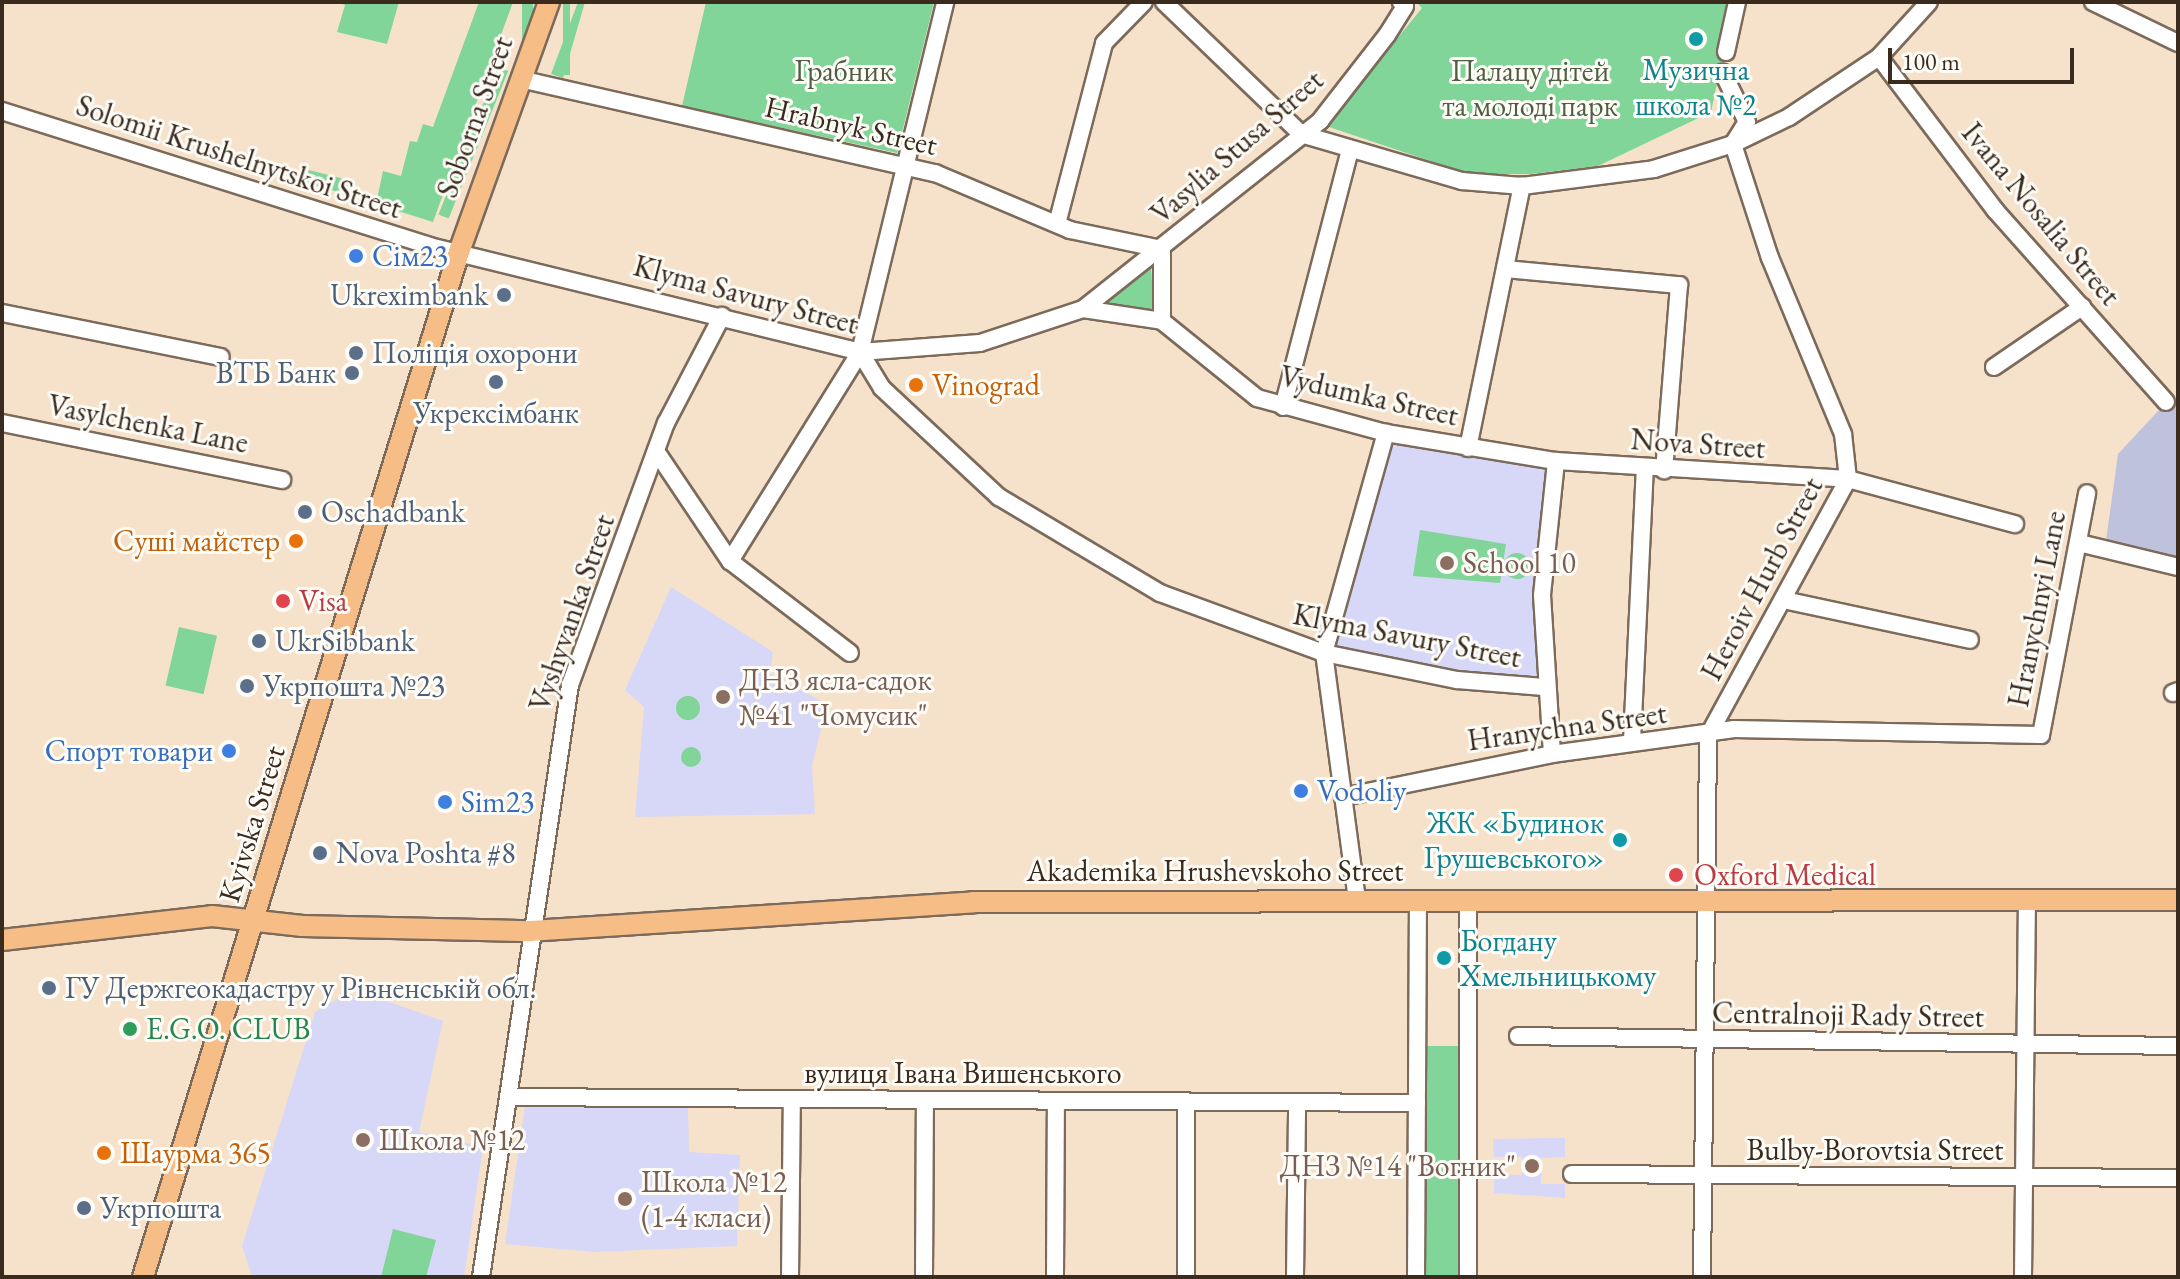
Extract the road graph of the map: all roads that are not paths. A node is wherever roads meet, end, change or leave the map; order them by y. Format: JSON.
{"nodes":[{"id":1,"x":549,"y":2,"type":"edge"},
{"id":2,"x":945,"y":2,"type":"edge"},
{"id":3,"x":1144,"y":2,"type":"edge"},
{"id":4,"x":1164,"y":2,"type":"edge"},
{"id":5,"x":1737,"y":2,"type":"edge"},
{"id":6,"x":1929,"y":2,"type":"edge"},
{"id":7,"x":2093,"y":2,"type":"edge"},
{"id":8,"x":1403,"y":4,"type":"edge"},
{"id":9,"x":2178,"y":43,"type":"edge"},
{"id":10,"x":1726,"y":52,"type":"dead end"},
{"id":11,"x":1879,"y":57,"type":"junction"},
{"id":12,"x":1723,"y":73,"type":"dead end"},
{"id":13,"x":520,"y":79,"type":"junction"},
{"id":14,"x":2,"y":111,"type":"edge"},
{"id":15,"x":1301,"y":134,"type":"junction"},
{"id":16,"x":1733,"y":144,"type":"junction"},
{"id":17,"x":1350,"y":149,"type":"junction"},
{"id":18,"x":905,"y":166,"type":"junction"},
{"id":19,"x":1522,"y":186,"type":"junction"},
{"id":20,"x":1057,"y":224,"type":"junction"},
{"id":21,"x":1162,"y":249,"type":"junction"},
{"id":22,"x":459,"y":252,"type":"junction"},
{"id":23,"x":1505,"y":269,"type":"junction"},
{"id":24,"x":2082,"y":307,"type":"junction"},
{"id":25,"x":1083,"y":309,"type":"junction"},
{"id":26,"x":2,"y":313,"type":"edge"},
{"id":27,"x":722,"y":316,"type":"junction"},
{"id":28,"x":1162,"y":321,"type":"junction"},
{"id":29,"x":860,"y":352,"type":"junction"},
{"id":30,"x":221,"y":357,"type":"dead end"},
{"id":31,"x":1994,"y":367,"type":"dead end"},
{"id":32,"x":2166,"y":402,"type":"dead end"},
{"id":33,"x":1283,"y":407,"type":"junction"},
{"id":34,"x":2,"y":423,"type":"edge"},
{"id":35,"x":1386,"y":433,"type":"junction"},
{"id":36,"x":1468,"y":448,"type":"junction"},
{"id":37,"x":656,"y":451,"type":"junction"},
{"id":38,"x":1556,"y":461,"type":"junction"},
{"id":39,"x":1645,"y":468,"type":"junction"},
{"id":40,"x":1664,"y":470,"type":"junction"},
{"id":41,"x":1848,"y":479,"type":"junction"},
{"id":42,"x":282,"y":480,"type":"dead end"},
{"id":43,"x":2087,"y":493,"type":"dead end"},
{"id":44,"x":2015,"y":524,"type":"dead end"},
{"id":45,"x":2079,"y":543,"type":"junction"},
{"id":46,"x":730,"y":561,"type":"junction"},
{"id":47,"x":2178,"y":567,"type":"edge"},
{"id":48,"x":1784,"y":600,"type":"junction"},
{"id":49,"x":1970,"y":640,"type":"dead end"},
{"id":50,"x":850,"y":653,"type":"dead end"},
{"id":51,"x":1324,"y":653,"type":"junction"},
{"id":52,"x":1544,"y":687,"type":"junction"},
{"id":53,"x":2041,"y":735,"type":"joint"},
{"id":54,"x":1708,"y":736,"type":"junction"},
{"id":55,"x":1632,"y":741,"type":"junction"},
{"id":56,"x":1552,"y":754,"type":"junction"},
{"id":57,"x":1343,"y":797,"type":"junction"},
{"id":58,"x":2027,"y":899,"type":"junction"},
{"id":59,"x":1357,"y":900,"type":"junction"},
{"id":60,"x":1418,"y":900,"type":"junction"},
{"id":61,"x":1702,"y":900,"type":"junction"},
{"id":62,"x":2178,"y":900,"type":"edge"},
{"id":63,"x":1468,"y":901,"type":"junction"},
{"id":64,"x":253,"y":921,"type":"junction"},
{"id":65,"x":530,"y":931,"type":"junction"},
{"id":66,"x":2,"y":940,"type":"edge"},
{"id":67,"x":1518,"y":1036,"type":"dead end"},
{"id":68,"x":1703,"y":1041,"type":"junction"},
{"id":69,"x":2024,"y":1046,"type":"junction"},
{"id":70,"x":2178,"y":1046,"type":"edge"},
{"id":71,"x":509,"y":1097,"type":"junction"},
{"id":72,"x":792,"y":1100,"type":"junction"},
{"id":73,"x":925,"y":1100,"type":"junction"},
{"id":74,"x":1056,"y":1101,"type":"junction"},
{"id":75,"x":1186,"y":1101,"type":"junction"},
{"id":76,"x":1297,"y":1102,"type":"junction"},
{"id":77,"x":1417,"y":1103,"type":"junction"},
{"id":78,"x":1572,"y":1174,"type":"dead end"},
{"id":79,"x":1706,"y":1177,"type":"junction"},
{"id":80,"x":2178,"y":1178,"type":"edge"},
{"id":81,"x":2025,"y":1180,"type":"junction"},
{"id":82,"x":143,"y":1277,"type":"edge"},
{"id":83,"x":481,"y":1277,"type":"edge"},
{"id":84,"x":790,"y":1277,"type":"edge"},
{"id":85,"x":924,"y":1277,"type":"edge"},
{"id":86,"x":1055,"y":1277,"type":"edge"},
{"id":87,"x":1186,"y":1277,"type":"edge"},
{"id":88,"x":1295,"y":1277,"type":"edge"},
{"id":89,"x":1416,"y":1277,"type":"edge"},
{"id":90,"x":1468,"y":1277,"type":"edge"},
{"id":91,"x":1702,"y":1277,"type":"edge"},
{"id":92,"x":2023,"y":1277,"type":"edge"}],
"edges":[{"from":1,"to":13,"type":"main road","name":"Soborna Street"},
{"from":2,"to":18,"type":"street"},
{"from":3,"to":20,"type":"street"},
{"from":4,"to":15,"type":"street"},
{"from":5,"to":10,"type":"street"},
{"from":6,"to":11,"type":"street"},
{"from":7,"to":9,"type":"street"},
{"from":8,"to":15,"type":"street","name":"Vasylia Stusa Street"},
{"from":11,"to":16,"type":"street"},
{"from":11,"to":24,"type":"street","name":"Ivana Nosalia Street"},
{"from":12,"to":16,"type":"street"},
{"from":13,"to":18,"type":"street","name":"Hrabnyk Street"},
{"from":13,"to":22,"type":"main road","name":"Soborna Street"},
{"from":14,"to":22,"type":"street","name":"Solomii Krushelnytskoi Street"},
{"from":15,"to":17,"type":"street"},
{"from":15,"to":21,"type":"street","name":"Vasylia Stusa Street"},
{"from":16,"to":19,"type":"street"},
{"from":16,"to":41,"type":"street","name":"Heroiv Hurb Street"},
{"from":17,"to":19,"type":"street"},
{"from":17,"to":33,"type":"street"},
{"from":18,"to":20,"type":"street","name":"Hrabnyk Street"},
{"from":18,"to":29,"type":"street"},
{"from":19,"to":23,"type":"street"},
{"from":20,"to":21,"type":"street","name":"Hrabnyk Street"},
{"from":21,"to":25,"type":"street","name":"Vasylia Stusa Street"},
{"from":21,"to":28,"type":"street"},
{"from":22,"to":27,"type":"street","name":"Klyma Savury Street"},
{"from":22,"to":64,"type":"main road","name":"Kyivska Street"},
{"from":23,"to":36,"type":"street"},
{"from":23,"to":40,"type":"street"},
{"from":24,"to":31,"type":"street"},
{"from":24,"to":32,"type":"street","name":"Ivana Nosalia Street"},
{"from":25,"to":28,"type":"street"},
{"from":25,"to":29,"type":"street"},
{"from":26,"to":30,"type":"street"},
{"from":27,"to":29,"type":"street","name":"Klyma Savury Street"},
{"from":27,"to":37,"type":"street","name":"Vyshyvanka Street"},
{"from":28,"to":33,"type":"street","name":"Vydumka Street"},
{"from":29,"to":46,"type":"street"},
{"from":29,"to":51,"type":"street","name":"Klyma Savury Street"},
{"from":33,"to":35,"type":"street","name":"Vydumka Street"},
{"from":34,"to":42,"type":"street","name":"Vasylchenka Lane"},
{"from":35,"to":36,"type":"street","name":"Vydumka Street"},
{"from":35,"to":51,"type":"street"},
{"from":36,"to":38,"type":"street","name":"Nova Street"},
{"from":37,"to":46,"type":"street"},
{"from":37,"to":65,"type":"street","name":"Vyshyvanka Street"},
{"from":38,"to":39,"type":"street","name":"Nova Street"},
{"from":38,"to":52,"type":"street"},
{"from":39,"to":40,"type":"street","name":"Nova Street"},
{"from":39,"to":55,"type":"street"},
{"from":40,"to":41,"type":"street","name":"Nova Street"},
{"from":41,"to":44,"type":"street","name":"Nova Street"},
{"from":41,"to":48,"type":"street","name":"Heroiv Hurb Street"},
{"from":43,"to":45,"type":"street","name":"Hranychnyi Lane"},
{"from":45,"to":47,"type":"street"},
{"from":45,"to":53,"type":"street","name":"Hranychnyi Lane"},
{"from":46,"to":50,"type":"street"},
{"from":48,"to":49,"type":"street","name":"Hranychnyi Lane"},
{"from":48,"to":54,"type":"street","name":"Heroiv Hurb Street"},
{"from":51,"to":52,"type":"street","name":"Klyma Savury Street"},
{"from":51,"to":57,"type":"street"},
{"from":52,"to":56,"type":"street"},
{"from":53,"to":54,"type":"street","name":"Hranychna Street"},
{"from":54,"to":55,"type":"street","name":"Hranychna Street"},
{"from":54,"to":61,"type":"street","name":"Heroiv Hurb Street"},
{"from":55,"to":56,"type":"street","name":"Hranychna Street"},
{"from":56,"to":57,"type":"street","name":"Hranychna Street"},
{"from":57,"to":59,"type":"street"},
{"from":58,"to":61,"type":"main road","name":"Akademika Hrushevskoho Street"},
{"from":58,"to":62,"type":"main road","name":"Akademika Hrushevskoho Street"},
{"from":58,"to":69,"type":"street"},
{"from":59,"to":60,"type":"main road","name":"Akademika Hrushevskoho Street"},
{"from":59,"to":65,"type":"main road","name":"Akademika Hrushevskoho Street"},
{"from":60,"to":63,"type":"main road","name":"Akademika Hrushevskoho Street"},
{"from":60,"to":77,"type":"street"},
{"from":61,"to":63,"type":"main road","name":"Akademika Hrushevskoho Street"},
{"from":61,"to":68,"type":"street","name":"Heroiv Hurb Street"},
{"from":63,"to":90,"type":"street"},
{"from":64,"to":65,"type":"main road","name":"Akademika Hrushevskoho Street"},
{"from":64,"to":66,"type":"main road","name":"Akademika Hrushevskoho Street"},
{"from":64,"to":82,"type":"main road","name":"Kyivska Street"},
{"from":65,"to":71,"type":"street","name":"Vyshyvanka Street"},
{"from":67,"to":68,"type":"street","name":"Centralnoji Rady Street"},
{"from":68,"to":69,"type":"street","name":"Centralnoji Rady Street"},
{"from":68,"to":79,"type":"street","name":"Heroiv Hurb Street"},
{"from":69,"to":70,"type":"street","name":"Centralnoji Rady Street"},
{"from":69,"to":81,"type":"street"},
{"from":71,"to":72,"type":"street","name":"вулиця Івана Вишенського"},
{"from":71,"to":83,"type":"street","name":"Vyshyvanka Street"},
{"from":72,"to":73,"type":"street","name":"вулиця Івана Вишенського"},
{"from":72,"to":84,"type":"street"},
{"from":73,"to":74,"type":"street","name":"вулиця Івана Вишенського"},
{"from":73,"to":85,"type":"street"},
{"from":74,"to":75,"type":"street","name":"вулиця Івана Вишенського"},
{"from":74,"to":86,"type":"street"},
{"from":75,"to":76,"type":"street","name":"вулиця Івана Вишенського"},
{"from":75,"to":87,"type":"street"},
{"from":76,"to":77,"type":"street","name":"вулиця Івана Вишенського"},
{"from":76,"to":88,"type":"street"},
{"from":77,"to":89,"type":"street"},
{"from":78,"to":79,"type":"street","name":"Bulby-Borovtsia Street"},
{"from":79,"to":81,"type":"street","name":"Bulby-Borovtsia Street"},
{"from":79,"to":91,"type":"street","name":"Heroiv Hurb Street"},
{"from":80,"to":81,"type":"street","name":"Bulby-Borovtsia Street"},
{"from":81,"to":92,"type":"street"}]}
